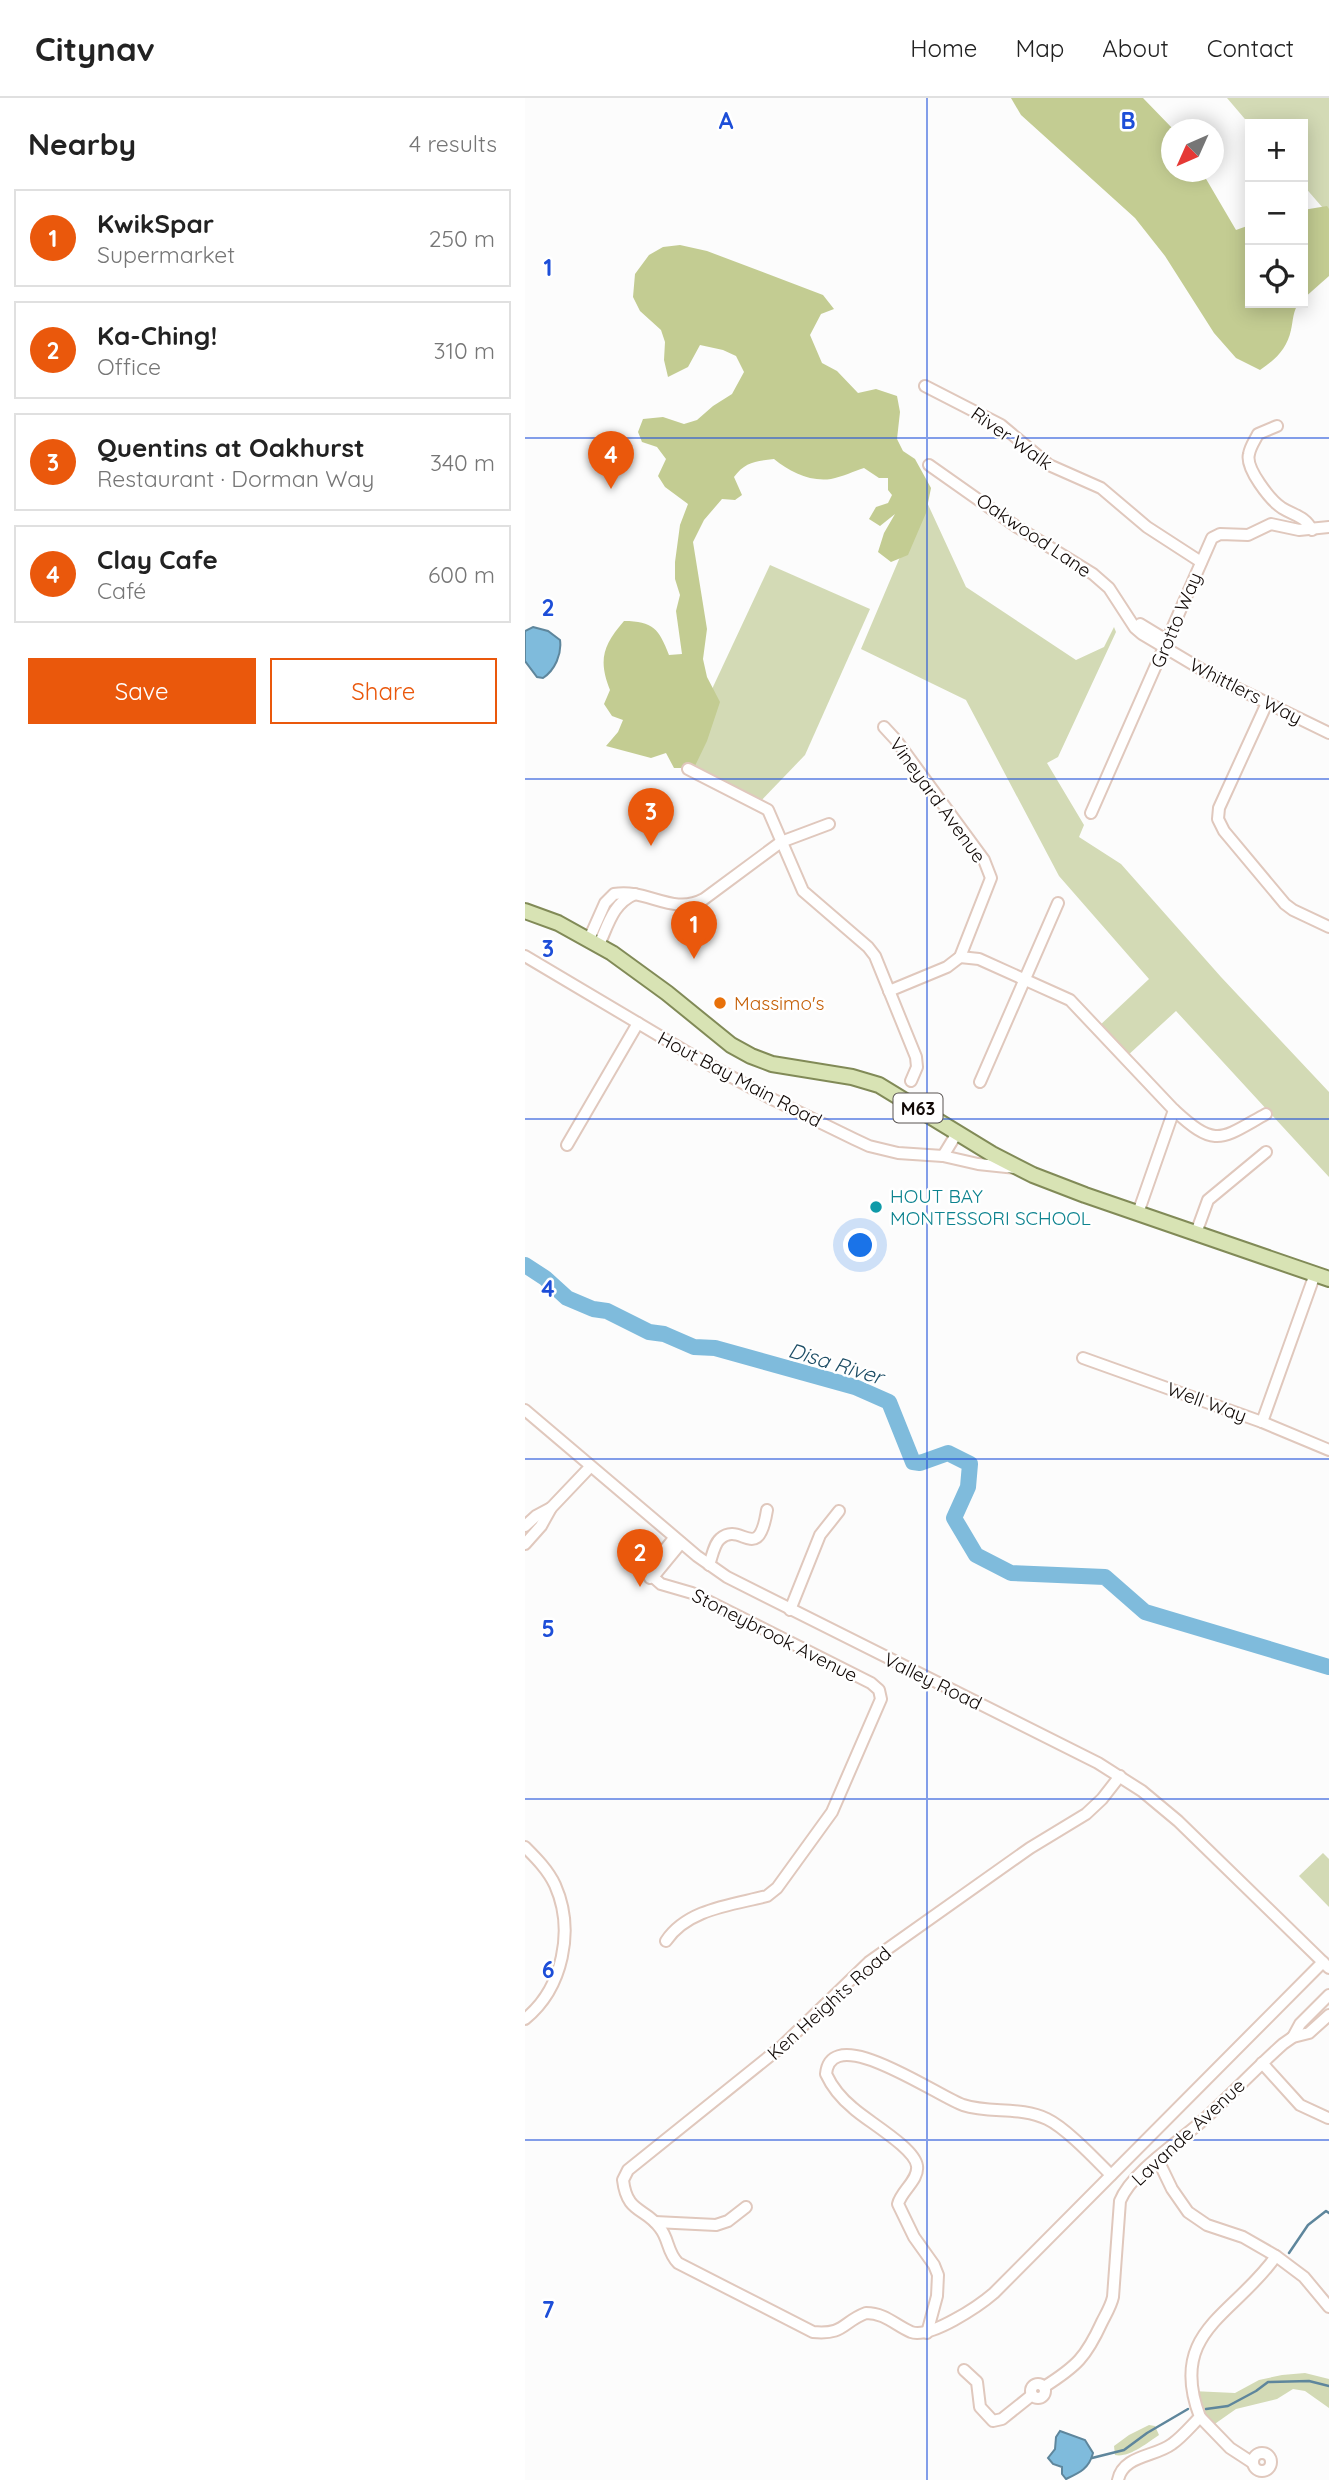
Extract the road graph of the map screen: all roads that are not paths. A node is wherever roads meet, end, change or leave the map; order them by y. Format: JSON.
{"nodes":[{"id":1,"x":925,"y":386,"type":"dead end"},
{"id":2,"x":1277,"y":426,"type":"dead end"},
{"id":3,"x":929,"y":465,"type":"dead end"},
{"id":4,"x":1329,"y":527,"type":"edge"},
{"id":5,"x":1312,"y":530,"type":"junction"},
{"id":6,"x":1201,"y":562,"type":"junction"},
{"id":7,"x":1166,"y":645,"type":"junction"},
{"id":8,"x":1267,"y":703,"type":"junction"},
{"id":9,"x":884,"y":727,"type":"dead end"},
{"id":10,"x":1329,"y":733,"type":"edge"},
{"id":11,"x":688,"y":769,"type":"dead end"},
{"id":12,"x":1091,"y":813,"type":"dead end"},
{"id":13,"x":829,"y":824,"type":"dead end"},
{"id":14,"x":782,"y":842,"type":"junction"},
{"id":15,"x":1058,"y":903,"type":"dead end"},
{"id":16,"x":525,"y":911,"type":"edge"},
{"id":17,"x":1329,"y":927,"type":"edge"},
{"id":18,"x":594,"y":942,"type":"junction"},
{"id":19,"x":525,"y":956,"type":"edge"},
{"id":20,"x":960,"y":957,"type":"junction"},
{"id":21,"x":1025,"y":978,"type":"junction"},
{"id":22,"x":889,"y":991,"type":"junction"},
{"id":23,"x":638,"y":1023,"type":"junction"},
{"id":24,"x":911,"y":1081,"type":"dead end"},
{"id":25,"x":980,"y":1082,"type":"dead end"},
{"id":26,"x":1174,"y":1111,"type":"junction"},
{"id":27,"x":1266,"y":1114,"type":"dead end"},
{"id":28,"x":957,"y":1133,"type":"junction"},
{"id":29,"x":567,"y":1145,"type":"dead end"},
{"id":30,"x":1266,"y":1152,"type":"dead end"},
{"id":31,"x":943,"y":1156,"type":"junction"},
{"id":32,"x":1018,"y":1168,"type":"junction"},
{"id":33,"x":1138,"y":1213,"type":"junction"},
{"id":34,"x":1196,"y":1233,"type":"junction"},
{"id":35,"x":1322,"y":1276,"type":"edge"},
{"id":36,"x":1083,"y":1358,"type":"dead end"},
{"id":37,"x":525,"y":1410,"type":"edge"},
{"id":38,"x":1262,"y":1422,"type":"junction"},
{"id":39,"x":1329,"y":1450,"type":"edge"},
{"id":40,"x":590,"y":1467,"type":"junction"},
{"id":41,"x":552,"y":1507,"type":"junction"},
{"id":42,"x":767,"y":1510,"type":"dead end"},
{"id":43,"x":839,"y":1511,"type":"dead end"},
{"id":44,"x":525,"y":1526,"type":"edge"},
{"id":45,"x":678,"y":1541,"type":"junction"},
{"id":46,"x":525,"y":1544,"type":"edge"},
{"id":47,"x":709,"y":1565,"type":"junction"},
{"id":48,"x":790,"y":1610,"type":"junction"},
{"id":49,"x":1120,"y":1776,"type":"junction"},
{"id":50,"x":525,"y":1847,"type":"edge"},
{"id":51,"x":666,"y":1941,"type":"dead end"},
{"id":52,"x":1326,"y":1965,"type":"edge"},
{"id":53,"x":1329,"y":1995,"type":"edge"},
{"id":54,"x":1319,"y":2004,"type":"junction"},
{"id":55,"x":1329,"y":2015,"type":"edge"},
{"id":56,"x":525,"y":2019,"type":"edge"},
{"id":57,"x":1329,"y":2024,"type":"edge"},
{"id":58,"x":1293,"y":2037,"type":"junction"},
{"id":59,"x":1262,"y":2063,"type":"junction"},
{"id":60,"x":1329,"y":2119,"type":"edge"},
{"id":61,"x":1157,"y":2158,"type":"junction"},
{"id":62,"x":1111,"y":2175,"type":"junction"},
{"id":63,"x":745,"y":2207,"type":"dead end"},
{"id":64,"x":655,"y":2222,"type":"junction"},
{"id":65,"x":1276,"y":2256,"type":"junction"},
{"id":66,"x":1329,"y":2307,"type":"edge"},
{"id":67,"x":927,"y":2333,"type":"junction"},
{"id":68,"x":964,"y":2370,"type":"dead end"},
{"id":69,"x":1201,"y":2417,"type":"junction"},
{"id":70,"x":1253,"y":2463,"type":"dead end"},
{"id":71,"x":1118,"y":2480,"type":"edge"}],
"edges":[{"from":1,"to":6,"type":"street","name":"River Walk"},
{"from":2,"to":5,"type":"street"},
{"from":3,"to":7,"type":"street","name":"Oakwood Lane"},
{"from":4,"to":5,"type":"street","name":"Grotto Way"},
{"from":5,"to":6,"type":"street","name":"Grotto Way"},
{"from":6,"to":7,"type":"street","name":"Grotto Way"},
{"from":7,"to":8,"type":"street","name":"Whittlers Way"},
{"from":7,"to":12,"type":"street","name":"Grotto Way"},
{"from":8,"to":10,"type":"street","name":"Whittlers Way"},
{"from":8,"to":17,"type":"street"},
{"from":9,"to":20,"type":"street","name":"Vineyard Avenue"},
{"from":11,"to":14,"type":"street"},
{"from":13,"to":14,"type":"street"},
{"from":14,"to":18,"type":"street"},
{"from":14,"to":22,"type":"street"},
{"from":15,"to":21,"type":"street"},
{"from":16,"to":18,"type":"main road","name":"Hout Bay Main Road","number":"M63"},
{"from":18,"to":28,"type":"main road","name":"Hout Bay Main Road","number":"M63"},
{"from":19,"to":23,"type":"street","name":"Hout Bay Main Road"},
{"from":20,"to":21,"type":"street"},
{"from":20,"to":22,"type":"street"},
{"from":21,"to":25,"type":"street"},
{"from":21,"to":26,"type":"street"},
{"from":22,"to":24,"type":"street"},
{"from":23,"to":29,"type":"street"},
{"from":23,"to":31,"type":"street","name":"Hout Bay Main Road"},
{"from":26,"to":27,"type":"street"},
{"from":26,"to":33,"type":"street"},
{"from":28,"to":31,"type":"street"},
{"from":28,"to":32,"type":"main road","name":"Hout Bay Main Road","number":"M63"},
{"from":30,"to":34,"type":"street"},
{"from":31,"to":32,"type":"street","name":"Hout Bay Main Road"},
{"from":32,"to":33,"type":"main road","name":"Hout Bay Main Road","number":"M63"},
{"from":33,"to":34,"type":"main road","name":"Hout Bay Main Road","number":"M63"},
{"from":34,"to":35,"type":"main road","name":"Hout Bay Main Road","number":"M63"},
{"from":35,"to":38,"type":"street","name":"Well Way"},
{"from":36,"to":38,"type":"street","name":"Well Way"},
{"from":37,"to":40,"type":"street","name":"Valley Road"},
{"from":38,"to":39,"type":"street"},
{"from":40,"to":41,"type":"street"},
{"from":40,"to":45,"type":"street","name":"Valley Road"},
{"from":41,"to":44,"type":"street"},
{"from":41,"to":46,"type":"street"},
{"from":42,"to":47,"type":"street"},
{"from":43,"to":48,"type":"street"},
{"from":45,"to":47,"type":"street","name":"Valley Road"},
{"from":45,"to":51,"type":"street","name":"Stoneybrook Avenue"},
{"from":47,"to":48,"type":"street","name":"Valley Road"},
{"from":48,"to":49,"type":"street","name":"Valley Road"},
{"from":49,"to":52,"type":"street","name":"Valley Road"},
{"from":49,"to":64,"type":"street","name":"Ken Heights Road"},
{"from":50,"to":56,"type":"street"},
{"from":52,"to":62,"type":"street"},
{"from":53,"to":54,"type":"street","name":"Lavande Avenue"},
{"from":54,"to":55,"type":"street"},
{"from":54,"to":58,"type":"street","name":"Lavande Avenue"},
{"from":55,"to":58,"type":"street","name":"Lavande Avenue"},
{"from":57,"to":58,"type":"street"},
{"from":58,"to":59,"type":"street","name":"Lavande Avenue"},
{"from":59,"to":60,"type":"street"},
{"from":59,"to":61,"type":"street","name":"Lavande Avenue"},
{"from":61,"to":65,"type":"street"},
{"from":61,"to":68,"type":"street","name":"Lavande Avenue"},
{"from":62,"to":67,"type":"street"},
{"from":62,"to":67,"type":"street"},
{"from":63,"to":64,"type":"street"},
{"from":64,"to":67,"type":"street"},
{"from":65,"to":66,"type":"street"},
{"from":65,"to":69,"type":"street"},
{"from":69,"to":70,"type":"street"},
{"from":69,"to":71,"type":"street"}]}
